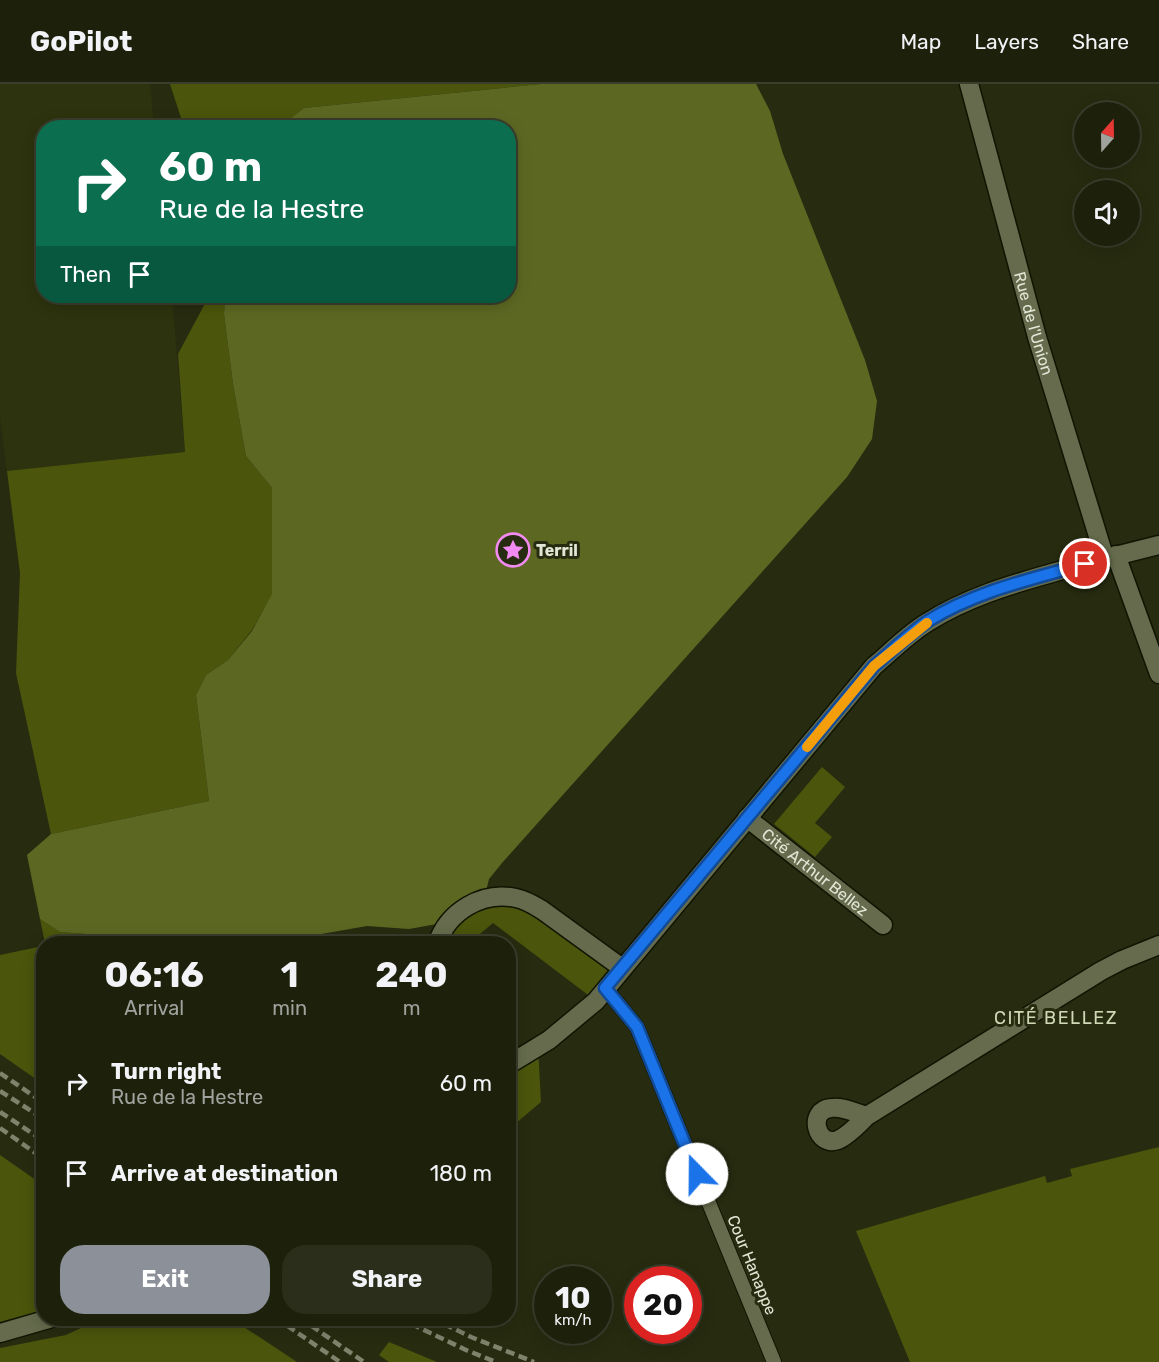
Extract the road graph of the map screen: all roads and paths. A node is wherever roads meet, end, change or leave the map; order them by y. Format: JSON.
{"nodes":[{"id":1,"x":969,"y":84,"type":"edge"},
{"id":2,"x":1159,"y":545,"type":"edge"},
{"id":3,"x":1110,"y":557,"type":"junction"},
{"id":4,"x":1159,"y":674,"type":"edge"},
{"id":5,"x":747,"y":818,"type":"junction"},
{"id":6,"x":883,"y":925,"type":"dead end"},
{"id":7,"x":440,"y":936,"type":"edge"},
{"id":8,"x":1159,"y":945,"type":"edge"},
{"id":9,"x":622,"y":968,"type":"junction"},
{"id":10,"x":605,"y":988,"type":"junction"},
{"id":11,"x":516,"y":1060,"type":"edge"},
{"id":12,"x":867,"y":1116,"type":"dead end"},
{"id":13,"x":36,"y":1323,"type":"edge"},
{"id":14,"x":0,"y":1333,"type":"edge"},
{"id":15,"x":774,"y":1362,"type":"edge"}],
"edges":[{"from":1,"to":3,"type":"street","name":"Rue de l'Union"},
{"from":2,"to":3,"type":"street"},
{"from":3,"to":4,"type":"street","name":"Rue de l'Union"},
{"from":3,"to":5,"type":"street"},
{"from":5,"to":6,"type":"street","name":"Cité Arthur Bellez"},
{"from":5,"to":9,"type":"street"},
{"from":7,"to":9,"type":"street"},
{"from":8,"to":12,"type":"street"},
{"from":9,"to":10,"type":"street"},
{"from":10,"to":11,"type":"street"},
{"from":10,"to":15,"type":"lane","name":"Cour Hanappe"},
{"from":13,"to":14,"type":"street"}]}
